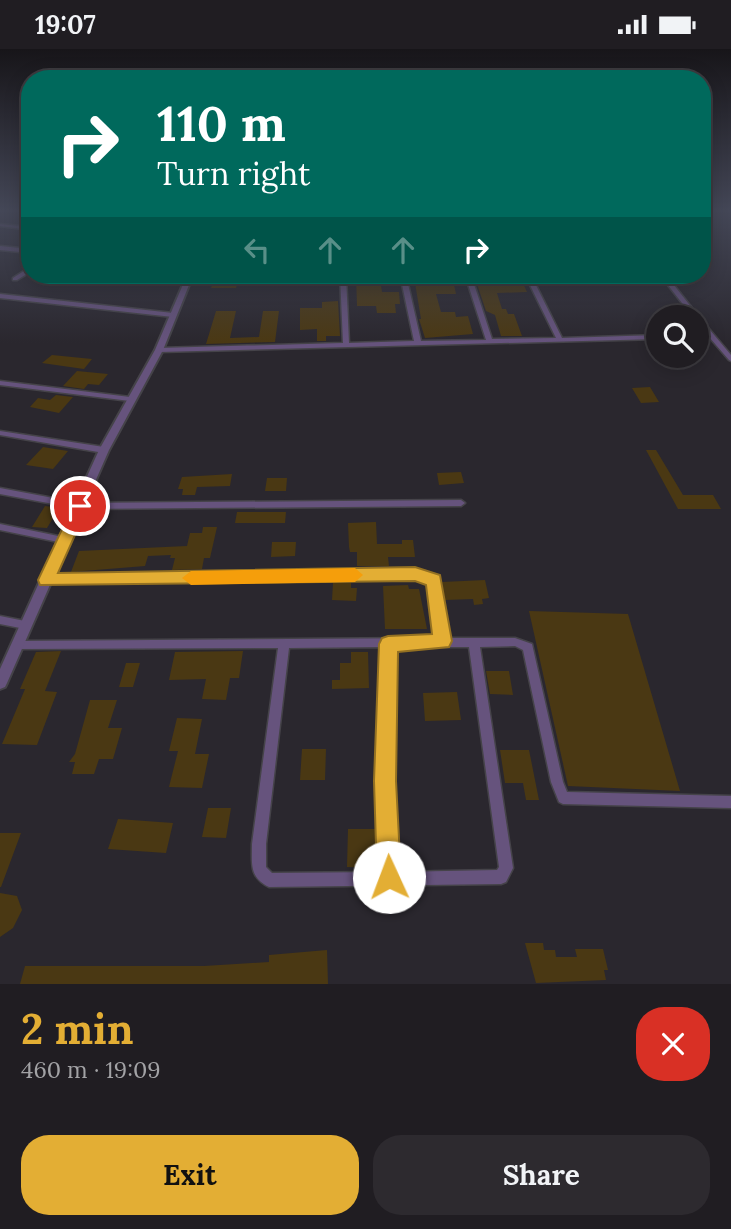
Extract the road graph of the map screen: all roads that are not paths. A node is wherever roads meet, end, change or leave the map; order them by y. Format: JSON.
{"nodes":[{"id":1,"x":21,"y":275,"type":"edge"},
{"id":2,"x":15,"y":279,"type":"dead end"},
{"id":3,"x":186,"y":284,"type":"edge"},
{"id":4,"x":343,"y":284,"type":"edge"},
{"id":5,"x":405,"y":284,"type":"edge"},
{"id":6,"x":471,"y":284,"type":"edge"},
{"id":7,"x":532,"y":284,"type":"edge"},
{"id":8,"x":670,"y":284,"type":"edge"},
{"id":9,"x":0,"y":296,"type":"edge"},
{"id":10,"x":687,"y":305,"type":"edge"},
{"id":11,"x":173,"y":315,"type":"junction"},
{"id":12,"x":709,"y":334,"type":"edge"},
{"id":13,"x":646,"y":337,"type":"edge"},
{"id":14,"x":711,"y":337,"type":"joint"},
{"id":15,"x":560,"y":340,"type":"junction"},
{"id":16,"x":490,"y":342,"type":"junction"},
{"id":17,"x":418,"y":344,"type":"junction"},
{"id":18,"x":346,"y":346,"type":"junction"},
{"id":19,"x":159,"y":350,"type":"junction"},
{"id":20,"x":731,"y":359,"type":"edge"},
{"id":21,"x":0,"y":383,"type":"edge"},
{"id":22,"x":130,"y":399,"type":"junction"},
{"id":23,"x":0,"y":433,"type":"edge"},
{"id":24,"x":104,"y":450,"type":"junction"},
{"id":25,"x":0,"y":491,"type":"edge"},
{"id":26,"x":461,"y":503,"type":"dead end"},
{"id":27,"x":80,"y":506,"type":"junction"},
{"id":28,"x":0,"y":527,"type":"edge"},
{"id":29,"x":63,"y":540,"type":"junction"},
{"id":30,"x":46,"y":580,"type":"junction"},
{"id":31,"x":0,"y":620,"type":"edge"},
{"id":32,"x":25,"y":625,"type":"junction"},
{"id":33,"x":443,"y":641,"type":"junction"},
{"id":34,"x":474,"y":642,"type":"junction"},
{"id":35,"x":284,"y":643,"type":"junction"},
{"id":36,"x":388,"y":644,"type":"junction"},
{"id":37,"x":18,"y":645,"type":"junction"},
{"id":38,"x":0,"y":683,"type":"edge"},
{"id":39,"x":731,"y":802,"type":"edge"},
{"id":40,"x":389,"y":877,"type":"junction"}],
"edges":[{"from":1,"to":2,"type":"street"},
{"from":3,"to":11,"type":"street"},
{"from":4,"to":18,"type":"street"},
{"from":5,"to":17,"type":"street"},
{"from":6,"to":16,"type":"street"},
{"from":7,"to":15,"type":"street"},
{"from":8,"to":10,"type":"street"},
{"from":9,"to":11,"type":"street"},
{"from":11,"to":19,"type":"street"},
{"from":12,"to":14,"type":"street"},
{"from":13,"to":15,"type":"street"},
{"from":14,"to":20,"type":"street"},
{"from":15,"to":16,"type":"street"},
{"from":16,"to":17,"type":"street"},
{"from":17,"to":18,"type":"street"},
{"from":18,"to":19,"type":"street"},
{"from":19,"to":22,"type":"street"},
{"from":21,"to":22,"type":"street"},
{"from":22,"to":24,"type":"street"},
{"from":23,"to":24,"type":"street"},
{"from":24,"to":27,"type":"street"},
{"from":25,"to":27,"type":"street"},
{"from":26,"to":27,"type":"street"},
{"from":27,"to":29,"type":"street"},
{"from":28,"to":29,"type":"street"},
{"from":29,"to":30,"type":"street"},
{"from":30,"to":32,"type":"street"},
{"from":30,"to":33,"type":"street"},
{"from":31,"to":32,"type":"street"},
{"from":32,"to":37,"type":"street"},
{"from":33,"to":34,"type":"street"},
{"from":33,"to":36,"type":"street"},
{"from":34,"to":39,"type":"street"},
{"from":34,"to":40,"type":"street"},
{"from":35,"to":36,"type":"street"},
{"from":35,"to":37,"type":"street"},
{"from":35,"to":40,"type":"street"},
{"from":36,"to":40,"type":"street"},
{"from":37,"to":38,"type":"street"}]}
